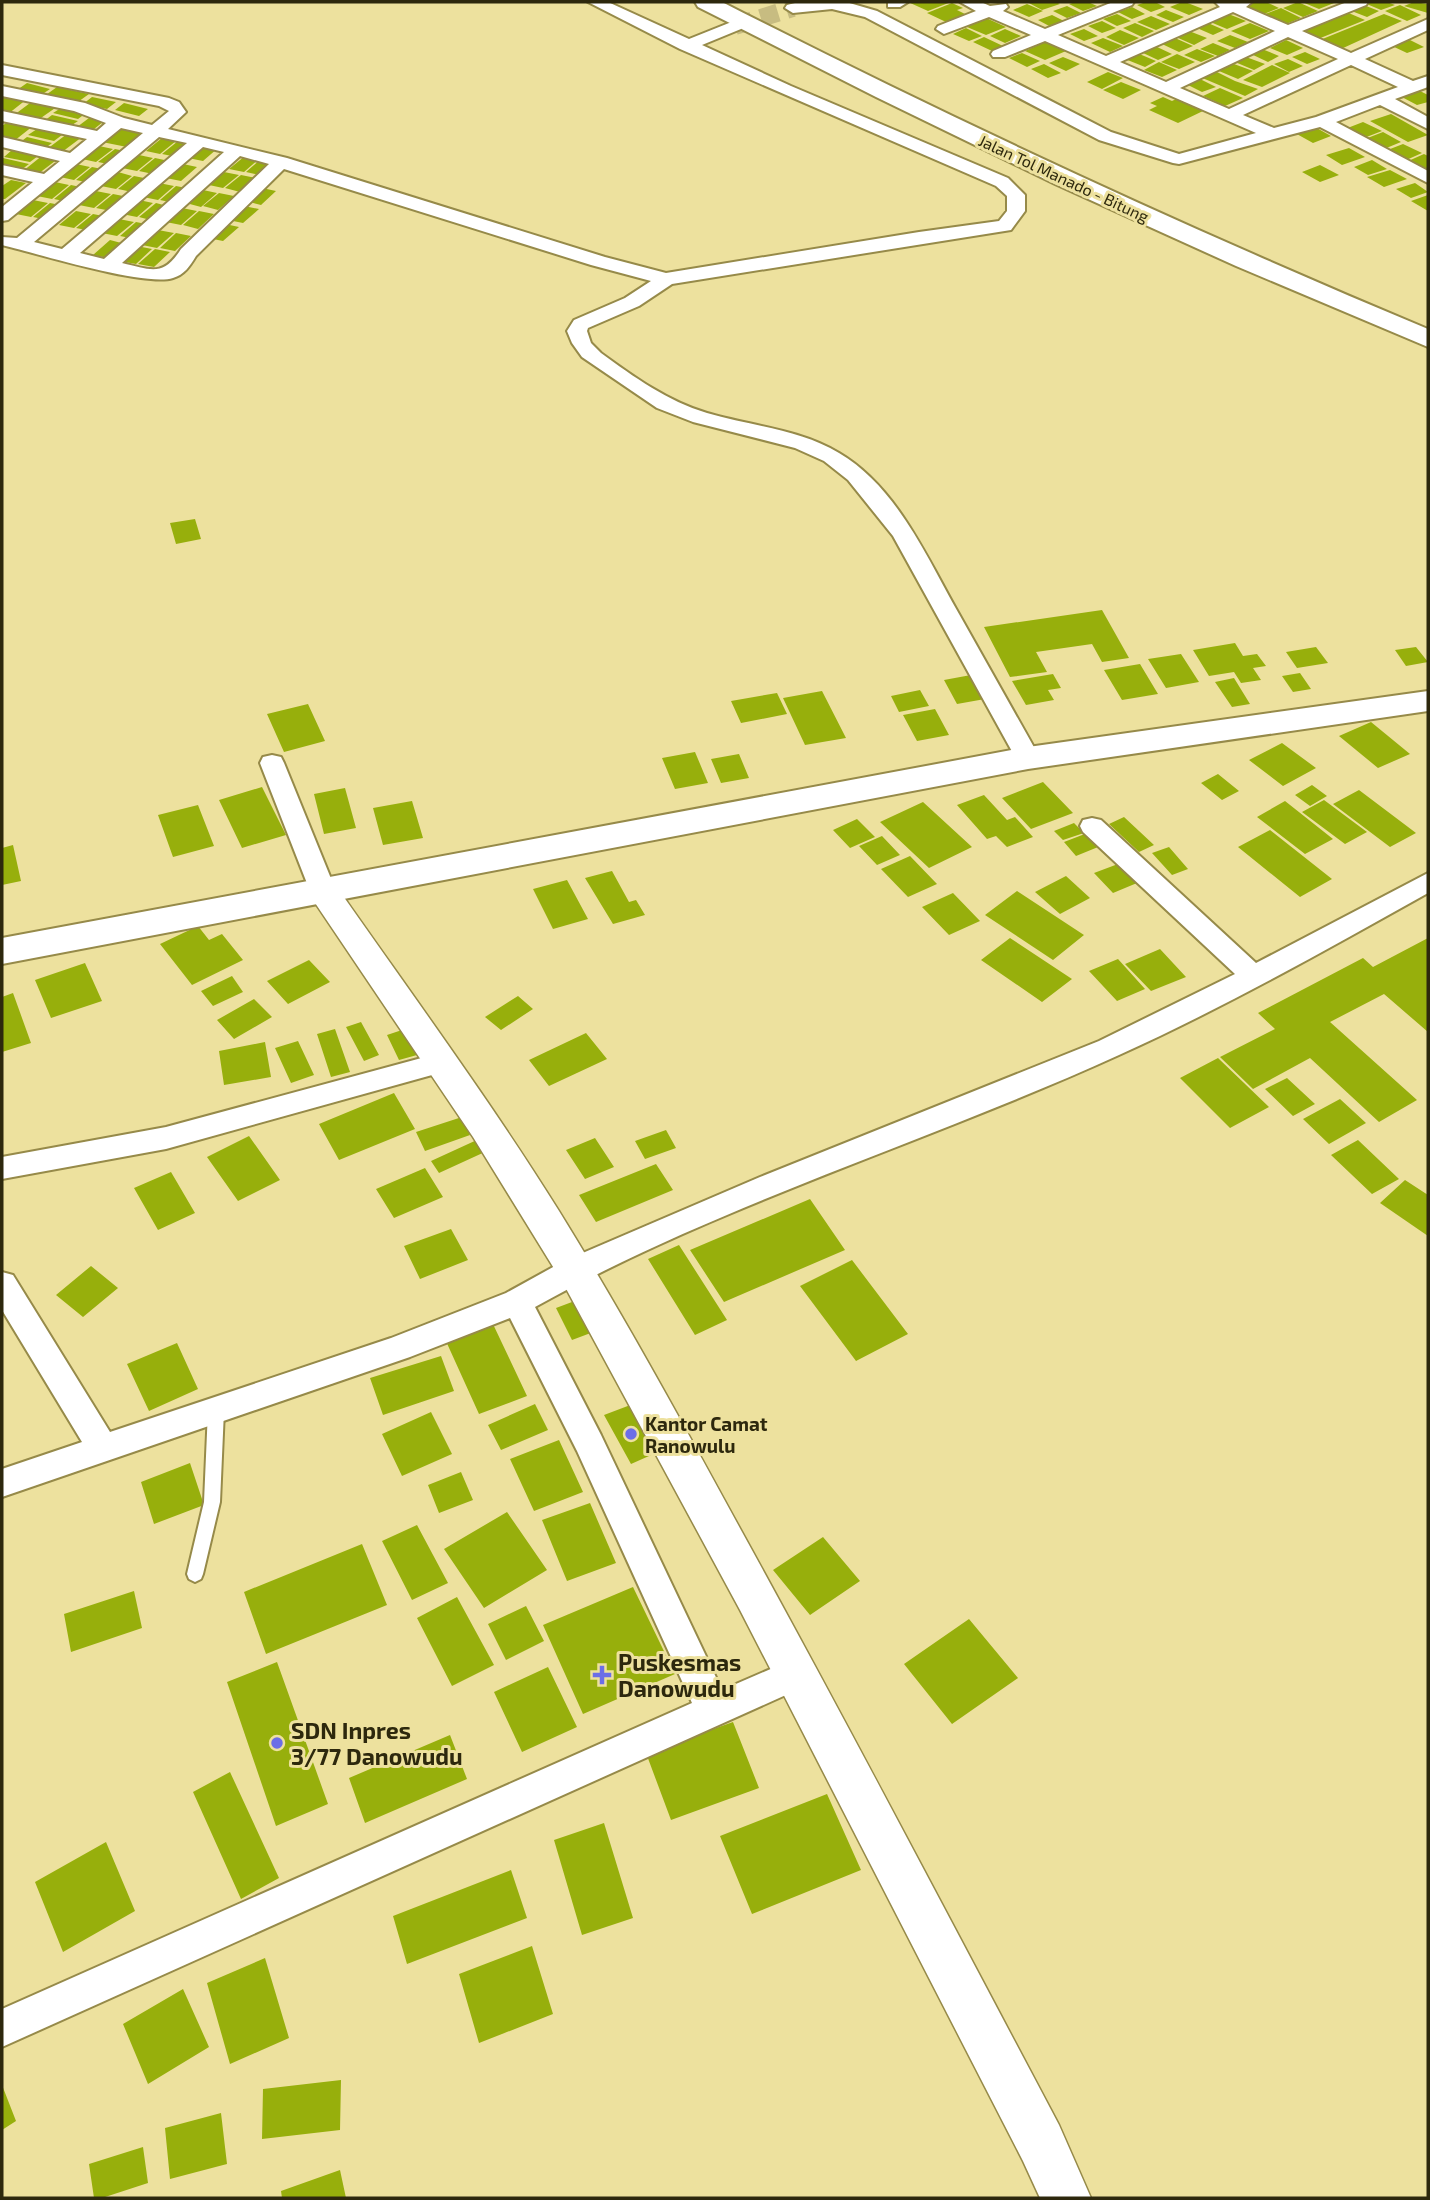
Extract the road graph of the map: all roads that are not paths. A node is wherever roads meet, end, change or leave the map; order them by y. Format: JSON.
{"nodes":[{"id":1,"x":596,"y":2,"type":"edge"},
{"id":2,"x":706,"y":2,"type":"edge"},
{"id":3,"x":746,"y":2,"type":"edge"},
{"id":4,"x":968,"y":2,"type":"edge"},
{"id":5,"x":1012,"y":2,"type":"edge"},
{"id":6,"x":1126,"y":2,"type":"edge"},
{"id":7,"x":1360,"y":2,"type":"edge"},
{"id":8,"x":1233,"y":3,"type":"edge"},
{"id":9,"x":793,"y":8,"type":"dead end"},
{"id":10,"x":989,"y":11,"type":"junction"},
{"id":11,"x":1428,"y":24,"type":"edge"},
{"id":12,"x":734,"y":26,"type":"tunnel mouth"},
{"id":13,"x":944,"y":29,"type":"dead end"},
{"id":14,"x":1288,"y":31,"type":"junction"},
{"id":15,"x":1044,"y":35,"type":"junction"},
{"id":16,"x":686,"y":46,"type":"junction"},
{"id":17,"x":999,"y":54,"type":"dead end"},
{"id":18,"x":1350,"y":58,"type":"junction"},
{"id":19,"x":1106,"y":62,"type":"junction"},
{"id":20,"x":2,"y":70,"type":"edge"},
{"id":21,"x":1420,"y":84,"type":"edge"},
{"id":22,"x":1166,"y":88,"type":"junction"},
{"id":23,"x":2,"y":91,"type":"edge"},
{"id":24,"x":1382,"y":99,"type":"junction"},
{"id":25,"x":1230,"y":115,"type":"junction"},
{"id":26,"x":2,"y":116,"type":"edge"},
{"id":27,"x":1322,"y":121,"type":"junction"},
{"id":28,"x":118,"y":122,"type":"junction"},
{"id":29,"x":1428,"y":124,"type":"edge"},
{"id":30,"x":157,"y":131,"type":"junction"},
{"id":31,"x":1270,"y":133,"type":"junction"},
{"id":32,"x":102,"y":137,"type":"junction"},
{"id":33,"x":200,"y":141,"type":"junction"},
{"id":34,"x":2,"y":142,"type":"edge"},
{"id":35,"x":237,"y":150,"type":"junction"},
{"id":36,"x":75,"y":159,"type":"junction"},
{"id":37,"x":281,"y":162,"type":"junction"},
{"id":38,"x":2,"y":170,"type":"edge"},
{"id":39,"x":1428,"y":178,"type":"edge"},
{"id":40,"x":49,"y":180,"type":"junction"},
{"id":41,"x":2,"y":216,"type":"edge"},
{"id":42,"x":11,"y":242,"type":"edge"},
{"id":43,"x":66,"y":255,"type":"junction"},
{"id":44,"x":108,"y":265,"type":"junction"},
{"id":45,"x":666,"y":279,"type":"junction"},
{"id":46,"x":1370,"y":304,"type":"junction"},
{"id":47,"x":1428,"y":317,"type":"edge"},
{"id":48,"x":1428,"y":339,"type":"edge"},
{"id":49,"x":1428,"y":701,"type":"edge"},
{"id":50,"x":1028,"y":758,"type":"junction"},
{"id":51,"x":272,"y":763,"type":"dead end"},
{"id":52,"x":1092,"y":826,"type":"dead end"},
{"id":53,"x":1428,"y":882,"type":"edge"},
{"id":54,"x":323,"y":891,"type":"junction"},
{"id":55,"x":2,"y":951,"type":"edge"},
{"id":56,"x":1254,"y":976,"type":"junction"},
{"id":57,"x":440,"y":1063,"type":"junction"},
{"id":58,"x":2,"y":1168,"type":"edge"},
{"id":59,"x":575,"y":1270,"type":"junction"},
{"id":60,"x":2,"y":1284,"type":"edge"},
{"id":61,"x":517,"y":1302,"type":"junction"},
{"id":62,"x":216,"y":1410,"type":"junction"},
{"id":63,"x":103,"y":1449,"type":"junction"},
{"id":64,"x":2,"y":1483,"type":"edge"},
{"id":65,"x":195,"y":1574,"type":"dead end"},
{"id":66,"x":796,"y":1674,"type":"junction"},
{"id":67,"x":714,"y":1712,"type":"junction"},
{"id":68,"x":2,"y":2028,"type":"edge"},
{"id":69,"x":1066,"y":2198,"type":"edge"}],
"edges":[{"from":1,"to":16,"type":"street"},
{"from":2,"to":46,"type":"highway","name":"Jalan Tol Manado - Bitung"},
{"from":3,"to":46,"type":"highway","name":"Jalan Tol Manado - Bitung"},
{"from":4,"to":10,"type":"street"},
{"from":5,"to":10,"type":"street"},
{"from":6,"to":15,"type":"street"},
{"from":7,"to":14,"type":"street"},
{"from":8,"to":14,"type":"street"},
{"from":8,"to":19,"type":"street"},
{"from":9,"to":31,"type":"street"},
{"from":10,"to":13,"type":"street"},
{"from":10,"to":15,"type":"street"},
{"from":11,"to":18,"type":"street"},
{"from":12,"to":16,"type":"street"},
{"from":14,"to":18,"type":"street"},
{"from":14,"to":22,"type":"street"},
{"from":15,"to":17,"type":"street"},
{"from":15,"to":19,"type":"street"},
{"from":16,"to":45,"type":"street"},
{"from":18,"to":21,"type":"street"},
{"from":18,"to":25,"type":"street"},
{"from":19,"to":22,"type":"street"},
{"from":20,"to":30,"type":"street"},
{"from":21,"to":24,"type":"street"},
{"from":22,"to":25,"type":"street"},
{"from":23,"to":28,"type":"street"},
{"from":24,"to":27,"type":"street"},
{"from":24,"to":29,"type":"street"},
{"from":25,"to":31,"type":"street"},
{"from":26,"to":32,"type":"street"},
{"from":27,"to":31,"type":"street"},
{"from":27,"to":39,"type":"street"},
{"from":28,"to":30,"type":"street"},
{"from":28,"to":32,"type":"street"},
{"from":30,"to":33,"type":"street"},
{"from":30,"to":42,"type":"street"},
{"from":32,"to":36,"type":"street"},
{"from":33,"to":35,"type":"street"},
{"from":33,"to":43,"type":"street"},
{"from":34,"to":36,"type":"street"},
{"from":35,"to":37,"type":"street"},
{"from":35,"to":44,"type":"street"},
{"from":36,"to":40,"type":"street"},
{"from":37,"to":44,"type":"street"},
{"from":37,"to":45,"type":"street"},
{"from":38,"to":40,"type":"street"},
{"from":40,"to":41,"type":"street"},
{"from":42,"to":43,"type":"street"},
{"from":43,"to":44,"type":"street"},
{"from":45,"to":50,"type":"street"},
{"from":46,"to":47,"type":"highway","name":"Jalan Tol Manado - Bitung"},
{"from":46,"to":48,"type":"highway","name":"Jalan Tol Manado - Bitung"},
{"from":49,"to":50,"type":"highway"},
{"from":50,"to":54,"type":"highway"},
{"from":51,"to":54,"type":"street"},
{"from":52,"to":56,"type":"street"},
{"from":53,"to":56,"type":"street"},
{"from":54,"to":55,"type":"highway"},
{"from":54,"to":57,"type":"street"},
{"from":56,"to":59,"type":"street"},
{"from":57,"to":58,"type":"street"},
{"from":57,"to":59,"type":"street"},
{"from":59,"to":61,"type":"street"},
{"from":59,"to":66,"type":"street"},
{"from":60,"to":63,"type":"street"},
{"from":61,"to":62,"type":"street"},
{"from":61,"to":67,"type":"street"},
{"from":62,"to":63,"type":"street"},
{"from":62,"to":65,"type":"lane"},
{"from":63,"to":64,"type":"street"},
{"from":66,"to":67,"type":"street"},
{"from":66,"to":69,"type":"street"},
{"from":67,"to":68,"type":"street"}]}
